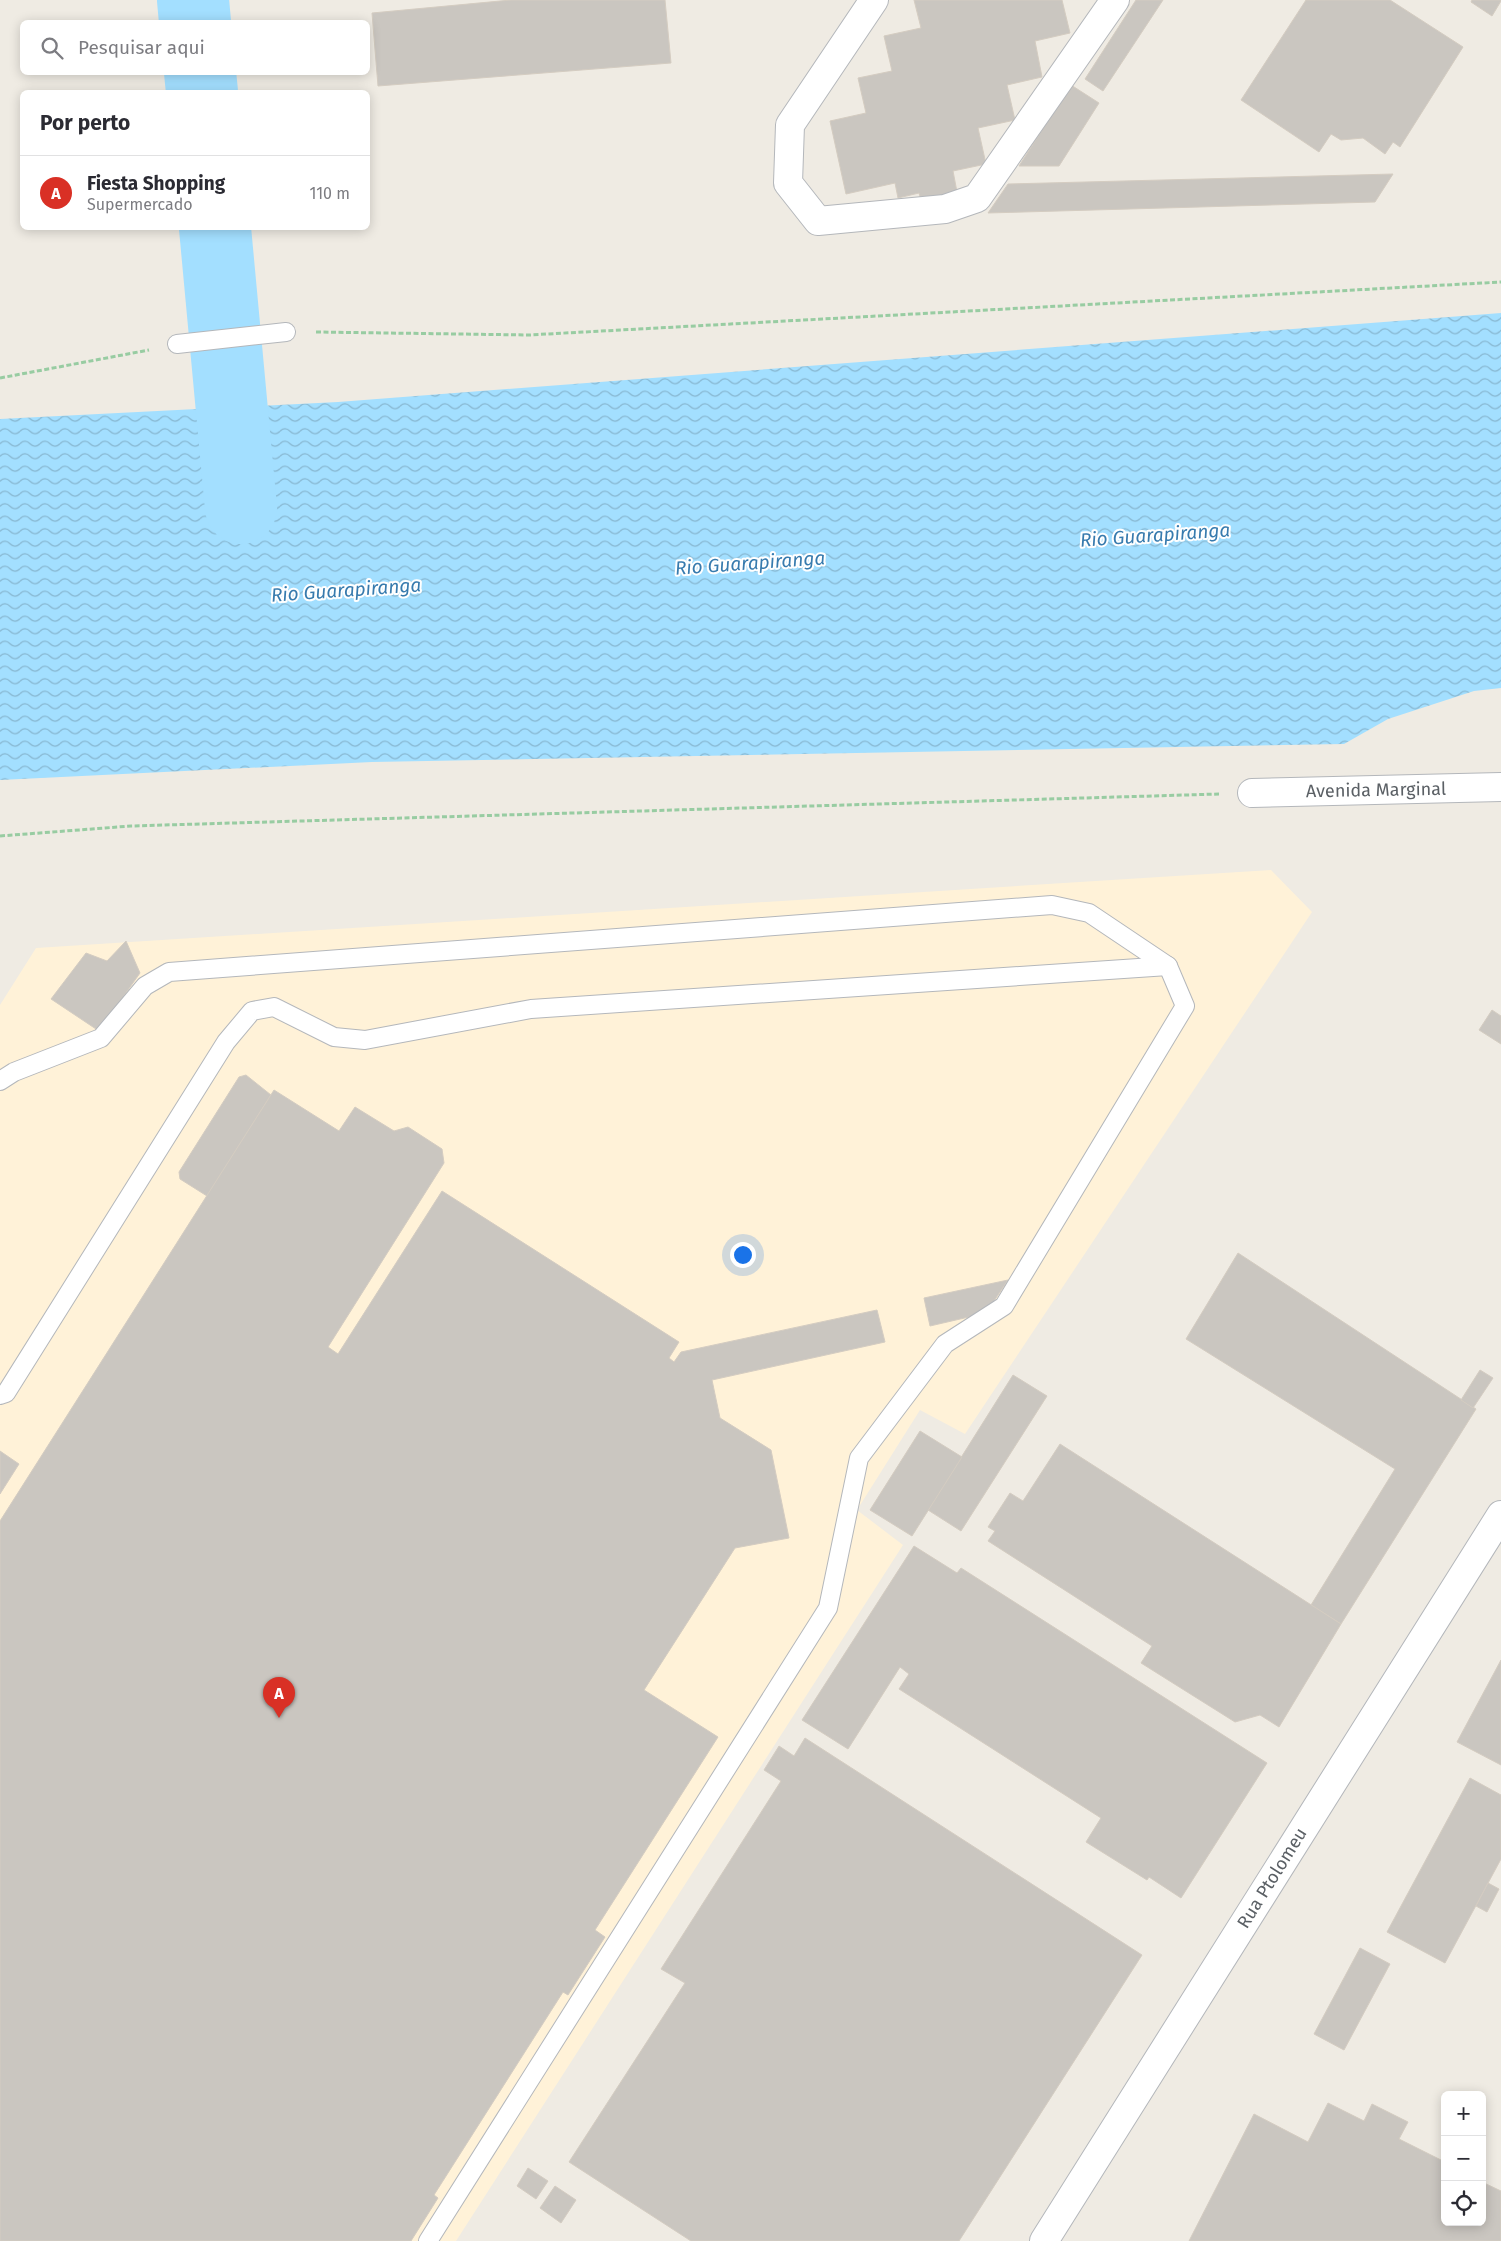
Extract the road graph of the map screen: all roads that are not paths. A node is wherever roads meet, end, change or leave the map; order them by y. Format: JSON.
{"nodes":[{"id":1,"x":874,"y":0,"type":"edge"},
{"id":2,"x":1115,"y":0,"type":"edge"},
{"id":3,"x":286,"y":332,"type":"road end"},
{"id":4,"x":177,"y":344,"type":"road end"},
{"id":5,"x":1501,"y":787,"type":"edge"},
{"id":6,"x":1252,"y":793,"type":"road end"},
{"id":7,"x":1168,"y":966,"type":"junction"},
{"id":8,"x":0,"y":1081,"type":"edge"},
{"id":9,"x":0,"y":1395,"type":"edge"},
{"id":10,"x":1501,"y":1515,"type":"edge"},
{"id":11,"x":428,"y":2241,"type":"edge"},
{"id":12,"x":1044,"y":2241,"type":"edge"}],
"edges":[{"from":1,"to":2,"type":"street"},
{"from":3,"to":4,"type":"lane"},
{"from":5,"to":6,"type":"street","name":"Avenida Marginal"},
{"from":7,"to":8,"type":"lane"},
{"from":7,"to":9,"type":"lane"},
{"from":7,"to":11,"type":"lane"},
{"from":10,"to":12,"type":"street","name":"Rua Ptolomeu"}]}
